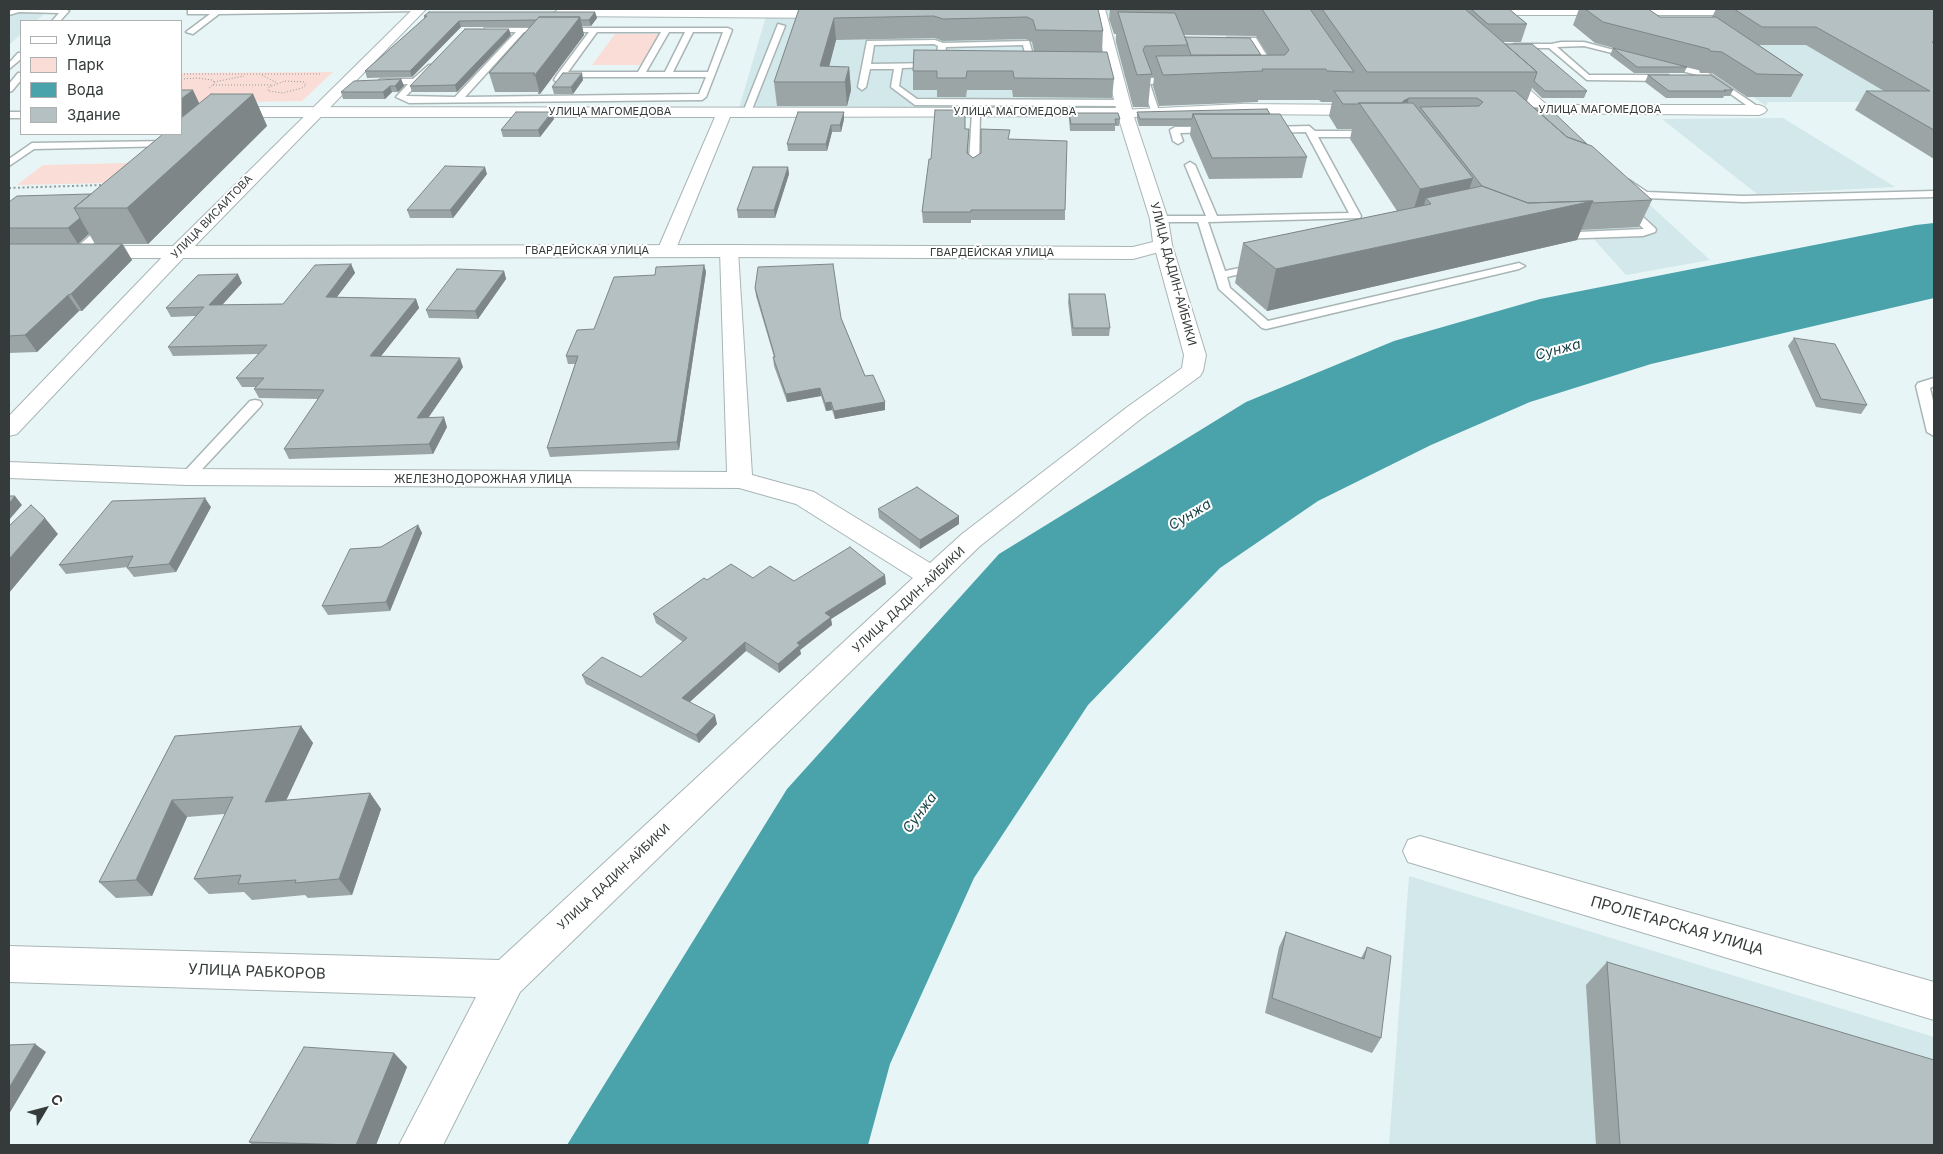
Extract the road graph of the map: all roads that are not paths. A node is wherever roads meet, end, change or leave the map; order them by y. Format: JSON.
{"nodes":[{"id":1,"x":196,"y":9,"type":"edge"},
{"id":2,"x":1742,"y":10,"type":"edge"},
{"id":3,"x":604,"y":11,"type":"edge"},
{"id":4,"x":217,"y":12,"type":"junction"},
{"id":5,"x":9,"y":13,"type":"edge"},
{"id":6,"x":435,"y":13,"type":"edge"},
{"id":7,"x":1100,"y":13,"type":"edge"},
{"id":8,"x":412,"y":14,"type":"edge"},
{"id":9,"x":543,"y":14,"type":"edge"},
{"id":10,"x":852,"y":14,"type":"edge"},
{"id":11,"x":782,"y":16,"type":"edge"},
{"id":12,"x":57,"y":20,"type":"edge"},
{"id":13,"x":205,"y":21,"type":"junction"},
{"id":14,"x":224,"y":21,"type":"dead end"},
{"id":15,"x":477,"y":30,"type":"edge"},
{"id":16,"x":522,"y":30,"type":"junction"},
{"id":17,"x":595,"y":30,"type":"junction"},
{"id":18,"x":666,"y":30,"type":"junction"},
{"id":19,"x":690,"y":30,"type":"junction"},
{"id":20,"x":190,"y":32,"type":"dead end"},
{"id":21,"x":1224,"y":40,"type":"edge"},
{"id":22,"x":942,"y":45,"type":"junction"},
{"id":23,"x":1503,"y":46,"type":"edge"},
{"id":24,"x":1551,"y":46,"type":"junction"},
{"id":25,"x":20,"y":56,"type":"edge"},
{"id":26,"x":1639,"y":58,"type":"edge"},
{"id":27,"x":1488,"y":59,"type":"edge"},
{"id":28,"x":433,"y":62,"type":"edge"},
{"id":29,"x":1028,"y":62,"type":"joint"},
{"id":30,"x":1045,"y":62,"type":"edge"},
{"id":31,"x":1658,"y":62,"type":"edge"},
{"id":32,"x":937,"y":64,"type":"junction"},
{"id":33,"x":946,"y":64,"type":"edge"},
{"id":34,"x":9,"y":67,"type":"edge"},
{"id":35,"x":866,"y":67,"type":"junction"},
{"id":36,"x":898,"y":67,"type":"junction"},
{"id":37,"x":641,"y":74,"type":"junction"},
{"id":38,"x":668,"y":74,"type":"junction"},
{"id":39,"x":711,"y":74,"type":"junction"},
{"id":40,"x":562,"y":75,"type":"junction"},
{"id":41,"x":20,"y":76,"type":"edge"},
{"id":42,"x":1673,"y":78,"type":"edge"},
{"id":43,"x":1683,"y":78,"type":"edge"},
{"id":44,"x":1711,"y":78,"type":"junction"},
{"id":45,"x":415,"y":81,"type":"junction"},
{"id":46,"x":1183,"y":81,"type":"edge"},
{"id":47,"x":1269,"y":81,"type":"edge"},
{"id":48,"x":344,"y":83,"type":"junction"},
{"id":49,"x":862,"y":87,"type":"dead end"},
{"id":50,"x":9,"y":89,"type":"edge"},
{"id":51,"x":544,"y":98,"type":"junction"},
{"id":52,"x":458,"y":99,"type":"junction"},
{"id":53,"x":1123,"y":108,"type":"junction"},
{"id":54,"x":1377,"y":110,"type":"edge"},
{"id":55,"x":1519,"y":110,"type":"edge"},
{"id":56,"x":1547,"y":110,"type":"junction"},
{"id":57,"x":1759,"y":110,"type":"joint"},
{"id":58,"x":1155,"y":111,"type":"junction"},
{"id":59,"x":182,"y":112,"type":"edge"},
{"id":60,"x":233,"y":112,"type":"junction"},
{"id":61,"x":725,"y":112,"type":"junction"},
{"id":62,"x":747,"y":112,"type":"junction"},
{"id":63,"x":976,"y":112,"type":"junction"},
{"id":64,"x":315,"y":113,"type":"junction"},
{"id":65,"x":16,"y":115,"type":"edge"},
{"id":66,"x":9,"y":121,"type":"edge"},
{"id":67,"x":220,"y":124,"type":"edge"},
{"id":68,"x":1566,"y":124,"type":"edge"},
{"id":69,"x":1222,"y":130,"type":"edge"},
{"id":70,"x":1261,"y":130,"type":"edge"},
{"id":71,"x":1311,"y":134,"type":"junction"},
{"id":72,"x":1388,"y":134,"type":"edge"},
{"id":73,"x":1178,"y":141,"type":"dead end"},
{"id":74,"x":182,"y":144,"type":"edge"},
{"id":75,"x":9,"y":162,"type":"edge"},
{"id":76,"x":974,"y":163,"type":"edge"},
{"id":77,"x":1190,"y":165,"type":"dead end"},
{"id":78,"x":1624,"y":178,"type":"edge"},
{"id":79,"x":1934,"y":194,"type":"edge"},
{"id":80,"x":1615,"y":196,"type":"edge"},
{"id":81,"x":117,"y":216,"type":"edge"},
{"id":82,"x":1208,"y":219,"type":"junction"},
{"id":83,"x":1161,"y":232,"type":"junction"},
{"id":84,"x":1542,"y":237,"type":"dead end"},
{"id":85,"x":666,"y":251,"type":"junction"},
{"id":86,"x":729,"y":251,"type":"junction"},
{"id":87,"x":58,"y":252,"type":"edge"},
{"id":88,"x":78,"y":252,"type":"junction"},
{"id":89,"x":178,"y":252,"type":"junction"},
{"id":90,"x":1268,"y":265,"type":"edge"},
{"id":91,"x":1519,"y":266,"type":"dead end"},
{"id":92,"x":1222,"y":275,"type":"junction"},
{"id":93,"x":1934,"y":382,"type":"edge"},
{"id":94,"x":255,"y":404,"type":"dead end"},
{"id":95,"x":9,"y":429,"type":"edge"},
{"id":96,"x":1934,"y":432,"type":"edge"},
{"id":97,"x":9,"y":470,"type":"edge"},
{"id":98,"x":188,"y":477,"type":"junction"},
{"id":99,"x":740,"y":480,"type":"junction"},
{"id":100,"x":932,"y":577,"type":"junction"},
{"id":101,"x":1420,"y":851,"type":"dead end"},
{"id":102,"x":9,"y":964,"type":"edge"},
{"id":103,"x":506,"y":979,"type":"junction"},
{"id":104,"x":1934,"y":1001,"type":"edge"},
{"id":105,"x":420,"y":1145,"type":"edge"}],
"edges":[{"from":1,"to":4,"type":"lane"},
{"from":2,"to":2,"type":"street"},
{"from":3,"to":9,"type":"street"},
{"from":3,"to":11,"type":"street"},
{"from":4,"to":8,"type":"lane"},
{"from":4,"to":13,"type":"lane"},
{"from":5,"to":12,"type":"lane"},
{"from":6,"to":8,"type":"street"},
{"from":7,"to":53,"type":"street","name":"УЛИЦА ДАДИН-АЙБИКИ"},
{"from":8,"to":48,"type":"street","name":"УЛИЦА ВИСАИТОВА"},
{"from":10,"to":11,"type":"street"},
{"from":11,"to":62,"type":"lane"},
{"from":13,"to":14,"type":"lane"},
{"from":13,"to":20,"type":"lane"},
{"from":15,"to":16,"type":"lane"},
{"from":16,"to":17,"type":"lane"},
{"from":16,"to":52,"type":"lane"},
{"from":17,"to":18,"type":"lane"},
{"from":17,"to":40,"type":"lane"},
{"from":18,"to":19,"type":"lane"},
{"from":18,"to":37,"type":"lane"},
{"from":19,"to":38,"type":"lane"},
{"from":19,"to":39,"type":"lane"},
{"from":21,"to":47,"type":"lane"},
{"from":22,"to":29,"type":"lane"},
{"from":22,"to":32,"type":"lane"},
{"from":22,"to":35,"type":"lane"},
{"from":23,"to":24,"type":"lane"},
{"from":24,"to":26,"type":"lane"},
{"from":24,"to":42,"type":"lane"},
{"from":25,"to":34,"type":"lane"},
{"from":27,"to":56,"type":"street"},
{"from":28,"to":45,"type":"lane"},
{"from":29,"to":30,"type":"street"},
{"from":31,"to":44,"type":"lane"},
{"from":32,"to":33,"type":"lane"},
{"from":32,"to":36,"type":"lane"},
{"from":35,"to":36,"type":"lane"},
{"from":35,"to":49,"type":"lane"},
{"from":36,"to":53,"type":"lane"},
{"from":37,"to":38,"type":"lane"},
{"from":37,"to":40,"type":"lane"},
{"from":38,"to":39,"type":"lane"},
{"from":39,"to":51,"type":"lane"},
{"from":40,"to":51,"type":"lane"},
{"from":41,"to":50,"type":"lane"},
{"from":43,"to":44,"type":"lane"},
{"from":44,"to":57,"type":"lane"},
{"from":45,"to":48,"type":"lane"},
{"from":45,"to":52,"type":"lane"},
{"from":46,"to":58,"type":"lane"},
{"from":48,"to":64,"type":"street","name":"УЛИЦА ВИСАИТОВА"},
{"from":51,"to":52,"type":"lane"},
{"from":53,"to":58,"type":"street","name":"УЛИЦА МАГОМЕДОВА"},
{"from":53,"to":63,"type":"street","name":"УЛИЦА МАГОМЕДОВА"},
{"from":53,"to":83,"type":"street","name":"УЛИЦА ДАДИН-АЙБИКИ"},
{"from":54,"to":58,"type":"street","name":"УЛИЦА МАГОМЕДОВА"},
{"from":55,"to":56,"type":"street","name":"УЛИЦА МАГОМЕДОВА"},
{"from":56,"to":57,"type":"street","name":"УЛИЦА МАГОМЕДОВА"},
{"from":56,"to":68,"type":"lane"},
{"from":59,"to":60,"type":"street","name":"УЛИЦА МАГОМЕДОВА"},
{"from":60,"to":64,"type":"street","name":"УЛИЦА МАГОМЕДОВА"},
{"from":60,"to":67,"type":"lane"},
{"from":61,"to":62,"type":"street","name":"УЛИЦА МАГОМЕДОВА"},
{"from":61,"to":64,"type":"street","name":"УЛИЦА МАГОМЕДОВА"},
{"from":61,"to":85,"type":"street"},
{"from":62,"to":63,"type":"street","name":"УЛИЦА МАГОМЕДОВА"},
{"from":63,"to":76,"type":"lane"},
{"from":64,"to":89,"type":"street","name":"УЛИЦА ВИСАИТОВА"},
{"from":65,"to":66,"type":"lane"},
{"from":69,"to":73,"type":"lane"},
{"from":70,"to":71,"type":"lane"},
{"from":71,"to":72,"type":"lane"},
{"from":71,"to":82,"type":"lane"},
{"from":74,"to":75,"type":"lane"},
{"from":77,"to":82,"type":"lane"},
{"from":78,"to":79,"type":"lane"},
{"from":80,"to":84,"type":"lane"},
{"from":81,"to":88,"type":"lane"},
{"from":82,"to":83,"type":"lane"},
{"from":82,"to":92,"type":"lane"},
{"from":83,"to":86,"type":"street","name":"ГВАРДЕЙСКАЯ УЛИЦА"},
{"from":83,"to":100,"type":"street","name":"УЛИЦА ДАДИН-АЙБИКИ"},
{"from":85,"to":86,"type":"street","name":"ГВАРДЕЙСКАЯ УЛИЦА"},
{"from":85,"to":89,"type":"street","name":"ГВАРДЕЙСКАЯ УЛИЦА"},
{"from":86,"to":99,"type":"street"},
{"from":87,"to":88,"type":"street","name":"ГВАРДЕЙСКАЯ УЛИЦА"},
{"from":88,"to":89,"type":"street","name":"ГВАРДЕЙСКАЯ УЛИЦА"},
{"from":89,"to":95,"type":"street","name":"УЛИЦА ВИСАИТОВА"},
{"from":90,"to":92,"type":"lane"},
{"from":91,"to":92,"type":"lane"},
{"from":93,"to":96,"type":"lane"},
{"from":94,"to":98,"type":"lane"},
{"from":97,"to":98,"type":"street","name":"ЖЕЛЕЗНОДОРОЖНАЯ УЛИЦА"},
{"from":98,"to":99,"type":"street","name":"ЖЕЛЕЗНОДОРОЖНАЯ УЛИЦА"},
{"from":99,"to":100,"type":"street","name":"ЖЕЛЕЗНОДОРОЖНАЯ УЛИЦА"},
{"from":100,"to":103,"type":"street","name":"УЛИЦА ДАДИН-АЙБИКИ"},
{"from":101,"to":104,"type":"street","name":"ПРОЛЕТАРСКАЯ УЛИЦА"},
{"from":102,"to":103,"type":"street","name":"УЛИЦА РАБКОРОВ"},
{"from":103,"to":105,"type":"street","name":"УЛИЦА ДАДИН-АЙБИКИ"}]}
